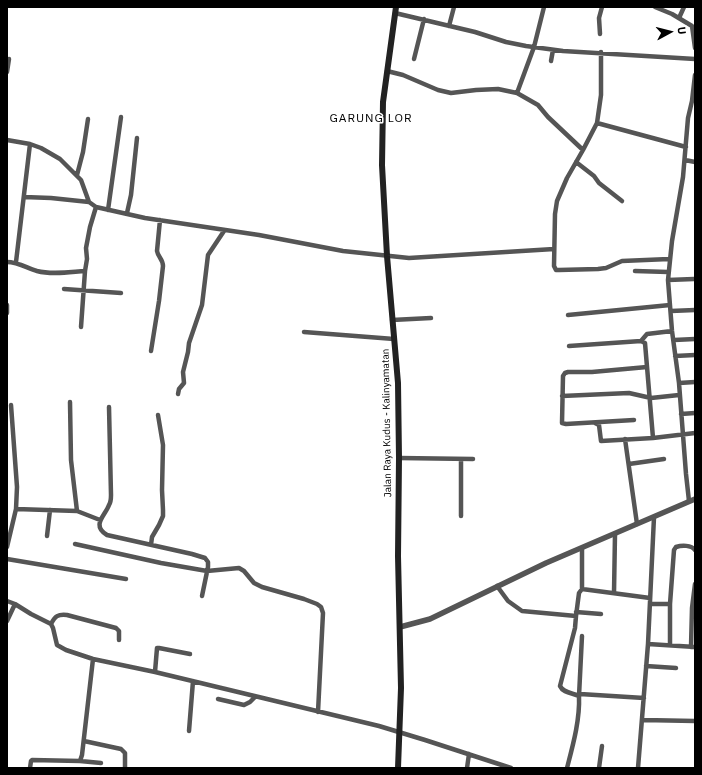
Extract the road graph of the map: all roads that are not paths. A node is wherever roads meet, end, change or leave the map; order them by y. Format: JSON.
{"nodes":[{"id":1,"x":454,"y":7,"type":"edge"},
{"id":2,"x":544,"y":7,"type":"edge"},
{"id":3,"x":602,"y":7,"type":"edge"},
{"id":4,"x":655,"y":7,"type":"edge"},
{"id":5,"x":684,"y":7,"type":"edge"},
{"id":6,"x":396,"y":10,"type":"edge"},
{"id":7,"x":679,"y":18,"type":"junction"},
{"id":8,"x":424,"y":19,"type":"junction"},
{"id":9,"x":449,"y":26,"type":"junction"},
{"id":10,"x":600,"y":34,"type":"dead end"},
{"id":11,"x":534,"y":47,"type":"junction"},
{"id":12,"x":695,"y":48,"type":"edge"},
{"id":13,"x":553,"y":50,"type":"junction"},
{"id":14,"x":601,"y":52,"type":"junction"},
{"id":15,"x":9,"y":58,"type":"dead end"},
{"id":16,"x":695,"y":59,"type":"edge"},
{"id":17,"x":414,"y":60,"type":"dead end"},
{"id":18,"x":552,"y":61,"type":"dead end"},
{"id":19,"x":387,"y":71,"type":"junction"},
{"id":20,"x":7,"y":72,"type":"edge"},
{"id":21,"x":695,"y":75,"type":"edge"},
{"id":22,"x":694,"y":87,"type":"edge"},
{"id":23,"x":517,"y":93,"type":"junction"},
{"id":24,"x":121,"y":117,"type":"dead end"},
{"id":25,"x":88,"y":119,"type":"dead end"},
{"id":26,"x":597,"y":123,"type":"junction"},
{"id":27,"x":137,"y":138,"type":"dead end"},
{"id":28,"x":7,"y":140,"type":"edge"},
{"id":29,"x":30,"y":144,"type":"junction"},
{"id":30,"x":686,"y":147,"type":"junction"},
{"id":31,"x":583,"y":150,"type":"junction"},
{"id":32,"x":686,"y":160,"type":"junction"},
{"id":33,"x":576,"y":162,"type":"junction"},
{"id":34,"x":695,"y":162,"type":"edge"},
{"id":35,"x":77,"y":174,"type":"junction"},
{"id":36,"x":24,"y":197,"type":"junction"},
{"id":37,"x":622,"y":201,"type":"dead end"},
{"id":38,"x":88,"y":202,"type":"junction"},
{"id":39,"x":96,"y":207,"type":"junction"},
{"id":40,"x":108,"y":210,"type":"junction"},
{"id":41,"x":127,"y":214,"type":"junction"},
{"id":42,"x":160,"y":220,"type":"junction"},
{"id":43,"x":224,"y":230,"type":"junction"},
{"id":44,"x":554,"y":249,"type":"junction"},
{"id":45,"x":387,"y":256,"type":"junction"},
{"id":46,"x":670,"y":259,"type":"junction"},
{"id":47,"x":7,"y":262,"type":"edge"},
{"id":48,"x":16,"y":262,"type":"junction"},
{"id":49,"x":85,"y":271,"type":"junction"},
{"id":50,"x":635,"y":271,"type":"dead end"},
{"id":51,"x":668,"y":272,"type":"junction"},
{"id":52,"x":694,"y":279,"type":"dead end"},
{"id":53,"x":668,"y":280,"type":"junction"},
{"id":54,"x":64,"y":289,"type":"dead end"},
{"id":55,"x":84,"y":290,"type":"junction"},
{"id":56,"x":121,"y":293,"type":"dead end"},
{"id":57,"x":7,"y":304,"type":"edge"},
{"id":58,"x":670,"y":308,"type":"junction"},
{"id":59,"x":695,"y":310,"type":"edge"},
{"id":60,"x":7,"y":313,"type":"edge"},
{"id":61,"x":568,"y":315,"type":"dead end"},
{"id":62,"x":431,"y":318,"type":"dead end"},
{"id":63,"x":392,"y":320,"type":"junction"},
{"id":64,"x":82,"y":327,"type":"dead end"},
{"id":65,"x":672,"y":331,"type":"junction"},
{"id":66,"x":304,"y":332,"type":"dead end"},
{"id":67,"x":394,"y":339,"type":"junction"},
{"id":68,"x":695,"y":339,"type":"edge"},
{"id":69,"x":674,"y":340,"type":"junction"},
{"id":70,"x":641,"y":341,"type":"junction"},
{"id":71,"x":569,"y":346,"type":"dead end"},
{"id":72,"x":151,"y":351,"type":"dead end"},
{"id":73,"x":695,"y":355,"type":"edge"},
{"id":74,"x":676,"y":356,"type":"junction"},
{"id":75,"x":647,"y":367,"type":"junction"},
{"id":76,"x":695,"y":382,"type":"edge"},
{"id":77,"x":679,"y":383,"type":"junction"},
{"id":78,"x":178,"y":394,"type":"dead end"},
{"id":79,"x":679,"y":395,"type":"junction"},
{"id":80,"x":562,"y":396,"type":"junction"},
{"id":81,"x":651,"y":398,"type":"junction"},
{"id":82,"x":70,"y":402,"type":"dead end"},
{"id":83,"x":11,"y":405,"type":"dead end"},
{"id":84,"x":109,"y":407,"type":"dead end"},
{"id":85,"x":695,"y":413,"type":"edge"},
{"id":86,"x":681,"y":414,"type":"junction"},
{"id":87,"x":158,"y":415,"type":"dead end"},
{"id":88,"x":634,"y":420,"type":"dead end"},
{"id":89,"x":595,"y":423,"type":"junction"},
{"id":90,"x":682,"y":434,"type":"junction"},
{"id":91,"x":695,"y":434,"type":"edge"},
{"id":92,"x":653,"y":438,"type":"junction"},
{"id":93,"x":625,"y":439,"type":"junction"},
{"id":94,"x":399,"y":458,"type":"junction"},
{"id":95,"x":461,"y":459,"type":"junction"},
{"id":96,"x":473,"y":459,"type":"dead end"},
{"id":97,"x":664,"y":459,"type":"dead end"},
{"id":98,"x":629,"y":464,"type":"junction"},
{"id":99,"x":692,"y":500,"type":"edge"},
{"id":100,"x":16,"y":509,"type":"junction"},
{"id":101,"x":50,"y":510,"type":"junction"},
{"id":102,"x":77,"y":511,"type":"junction"},
{"id":103,"x":461,"y":516,"type":"dead end"},
{"id":104,"x":654,"y":516,"type":"junction"},
{"id":105,"x":100,"y":520,"type":"junction"},
{"id":106,"x":637,"y":524,"type":"junction"},
{"id":107,"x":615,"y":534,"type":"junction"},
{"id":108,"x":47,"y":536,"type":"dead end"},
{"id":109,"x":75,"y":544,"type":"dead end"},
{"id":110,"x":151,"y":545,"type":"junction"},
{"id":111,"x":7,"y":547,"type":"edge"},
{"id":112,"x":582,"y":548,"type":"junction"},
{"id":113,"x":695,"y":550,"type":"edge"},
{"id":114,"x":7,"y":559,"type":"edge"},
{"id":115,"x":207,"y":571,"type":"junction"},
{"id":116,"x":126,"y":579,"type":"dead end"},
{"id":117,"x":695,"y":584,"type":"edge"},
{"id":118,"x":497,"y":586,"type":"junction"},
{"id":119,"x":582,"y":589,"type":"junction"},
{"id":120,"x":695,"y":591,"type":"edge"},
{"id":121,"x":614,"y":593,"type":"junction"},
{"id":122,"x":202,"y":596,"type":"dead end"},
{"id":123,"x":7,"y":601,"type":"edge"},
{"id":124,"x":651,"y":601,"type":"junction"},
{"id":125,"x":15,"y":604,"type":"junction"},
{"id":126,"x":670,"y":604,"type":"junction"},
{"id":127,"x":694,"y":610,"type":"edge"},
{"id":128,"x":576,"y":614,"type":"junction"},
{"id":129,"x":601,"y":614,"type":"dead end"},
{"id":130,"x":7,"y":621,"type":"edge"},
{"id":131,"x":51,"y":624,"type":"junction"},
{"id":132,"x":400,"y":627,"type":"junction"},
{"id":133,"x":582,"y":636,"type":"dead end"},
{"id":134,"x":119,"y":640,"type":"dead end"},
{"id":135,"x":648,"y":644,"type":"junction"},
{"id":136,"x":670,"y":645,"type":"junction"},
{"id":137,"x":693,"y":647,"type":"edge"},
{"id":138,"x":190,"y":654,"type":"dead end"},
{"id":139,"x":93,"y":659,"type":"junction"},
{"id":140,"x":646,"y":666,"type":"junction"},
{"id":141,"x":676,"y":668,"type":"dead end"},
{"id":142,"x":155,"y":672,"type":"junction"},
{"id":143,"x":193,"y":682,"type":"junction"},
{"id":144,"x":580,"y":695,"type":"junction"},
{"id":145,"x":255,"y":697,"type":"junction"},
{"id":146,"x":644,"y":698,"type":"junction"},
{"id":147,"x":218,"y":699,"type":"dead end"},
{"id":148,"x":318,"y":712,"type":"junction"},
{"id":149,"x":643,"y":720,"type":"junction"},
{"id":150,"x":695,"y":721,"type":"edge"},
{"id":151,"x":189,"y":731,"type":"dead end"},
{"id":152,"x":400,"y":733,"type":"junction"},
{"id":153,"x":84,"y":741,"type":"junction"},
{"id":154,"x":602,"y":746,"type":"dead end"},
{"id":155,"x":469,"y":754,"type":"junction"},
{"id":156,"x":80,"y":761,"type":"junction"},
{"id":157,"x":101,"y":763,"type":"dead end"},
{"id":158,"x":30,"y":768,"type":"edge"},
{"id":159,"x":125,"y":768,"type":"edge"},
{"id":160,"x":398,"y":768,"type":"edge"},
{"id":161,"x":467,"y":768,"type":"edge"},
{"id":162,"x":511,"y":768,"type":"edge"},
{"id":163,"x":566,"y":768,"type":"edge"},
{"id":164,"x":599,"y":768,"type":"edge"},
{"id":165,"x":638,"y":768,"type":"edge"}],
"edges":[{"from":1,"to":9,"type":"street"},
{"from":2,"to":11,"type":"street"},
{"from":3,"to":10,"type":"street"},
{"from":4,"to":7,"type":"street"},
{"from":5,"to":7,"type":"street"},
{"from":6,"to":8,"type":"street"},
{"from":6,"to":19,"type":"main road","name":"Jalan Raya Kudus - Kalinyamatan"},
{"from":7,"to":12,"type":"street"},
{"from":8,"to":9,"type":"street"},
{"from":8,"to":17,"type":"street"},
{"from":9,"to":11,"type":"street"},
{"from":11,"to":13,"type":"street"},
{"from":11,"to":23,"type":"street"},
{"from":13,"to":14,"type":"street"},
{"from":13,"to":18,"type":"street"},
{"from":14,"to":16,"type":"street"},
{"from":14,"to":26,"type":"street"},
{"from":15,"to":20,"type":"street"},
{"from":19,"to":23,"type":"street"},
{"from":19,"to":45,"type":"main road","name":"Jalan Raya Kudus - Kalinyamatan"},
{"from":21,"to":22,"type":"street"},
{"from":22,"to":30,"type":"street"},
{"from":23,"to":31,"type":"street"},
{"from":24,"to":40,"type":"street"},
{"from":25,"to":35,"type":"street"},
{"from":26,"to":30,"type":"street"},
{"from":26,"to":31,"type":"street"},
{"from":27,"to":41,"type":"street"},
{"from":28,"to":29,"type":"street"},
{"from":29,"to":35,"type":"street"},
{"from":29,"to":36,"type":"street"},
{"from":30,"to":32,"type":"street"},
{"from":31,"to":33,"type":"street"},
{"from":32,"to":34,"type":"street"},
{"from":32,"to":46,"type":"street"},
{"from":33,"to":37,"type":"street"},
{"from":33,"to":44,"type":"street"},
{"from":35,"to":38,"type":"street"},
{"from":36,"to":38,"type":"street"},
{"from":36,"to":48,"type":"street"},
{"from":38,"to":39,"type":"street"},
{"from":39,"to":40,"type":"street"},
{"from":39,"to":49,"type":"street"},
{"from":40,"to":41,"type":"street"},
{"from":41,"to":42,"type":"street"},
{"from":42,"to":43,"type":"street"},
{"from":42,"to":72,"type":"street"},
{"from":43,"to":45,"type":"street"},
{"from":43,"to":78,"type":"street"},
{"from":44,"to":45,"type":"street"},
{"from":44,"to":46,"type":"street"},
{"from":45,"to":63,"type":"main road","name":"Jalan Raya Kudus - Kalinyamatan"},
{"from":46,"to":51,"type":"street"},
{"from":47,"to":48,"type":"street"},
{"from":48,"to":49,"type":"street"},
{"from":49,"to":55,"type":"street"},
{"from":50,"to":51,"type":"street"},
{"from":51,"to":53,"type":"street"},
{"from":52,"to":53,"type":"street"},
{"from":53,"to":58,"type":"street"},
{"from":54,"to":55,"type":"street"},
{"from":55,"to":56,"type":"street"},
{"from":55,"to":64,"type":"street"},
{"from":57,"to":60,"type":"street"},
{"from":58,"to":59,"type":"street"},
{"from":58,"to":61,"type":"street"},
{"from":58,"to":65,"type":"street"},
{"from":62,"to":63,"type":"street"},
{"from":63,"to":67,"type":"main road","name":"Jalan Raya Kudus - Kalinyamatan"},
{"from":65,"to":69,"type":"street"},
{"from":65,"to":70,"type":"street"},
{"from":66,"to":67,"type":"street"},
{"from":67,"to":94,"type":"main road","name":"Jalan Raya Kudus - Kalinyamatan"},
{"from":68,"to":69,"type":"street"},
{"from":69,"to":74,"type":"street"},
{"from":70,"to":71,"type":"street"},
{"from":70,"to":75,"type":"street"},
{"from":73,"to":74,"type":"street"},
{"from":74,"to":77,"type":"street"},
{"from":75,"to":80,"type":"street"},
{"from":75,"to":81,"type":"street"},
{"from":76,"to":77,"type":"street"},
{"from":77,"to":79,"type":"street"},
{"from":79,"to":81,"type":"street"},
{"from":79,"to":86,"type":"street"},
{"from":80,"to":81,"type":"street"},
{"from":80,"to":89,"type":"street"},
{"from":81,"to":92,"type":"street"},
{"from":82,"to":102,"type":"street"},
{"from":83,"to":100,"type":"street"},
{"from":84,"to":105,"type":"street"},
{"from":85,"to":86,"type":"street"},
{"from":86,"to":90,"type":"street"},
{"from":87,"to":110,"type":"street"},
{"from":88,"to":89,"type":"street"},
{"from":89,"to":93,"type":"street"},
{"from":90,"to":91,"type":"street"},
{"from":90,"to":92,"type":"street"},
{"from":90,"to":99,"type":"street"},
{"from":92,"to":93,"type":"street"},
{"from":93,"to":98,"type":"street"},
{"from":94,"to":95,"type":"street"},
{"from":94,"to":132,"type":"main road","name":"Jalan Raya Kudus - Kalinyamatan"},
{"from":95,"to":96,"type":"street"},
{"from":95,"to":103,"type":"street"},
{"from":97,"to":98,"type":"street"},
{"from":98,"to":106,"type":"street"},
{"from":99,"to":104,"type":"street"},
{"from":100,"to":101,"type":"street"},
{"from":100,"to":111,"type":"street"},
{"from":101,"to":102,"type":"street"},
{"from":101,"to":108,"type":"street"},
{"from":102,"to":105,"type":"street"},
{"from":104,"to":106,"type":"street"},
{"from":104,"to":124,"type":"street"},
{"from":105,"to":110,"type":"street"},
{"from":106,"to":107,"type":"street"},
{"from":107,"to":112,"type":"street"},
{"from":107,"to":121,"type":"street"},
{"from":109,"to":115,"type":"street"},
{"from":110,"to":115,"type":"street"},
{"from":112,"to":118,"type":"street"},
{"from":112,"to":119,"type":"street"},
{"from":113,"to":126,"type":"street"},
{"from":114,"to":116,"type":"street"},
{"from":115,"to":122,"type":"street"},
{"from":115,"to":148,"type":"street"},
{"from":117,"to":120,"type":"street"},
{"from":118,"to":128,"type":"street"},
{"from":118,"to":132,"type":"street"},
{"from":119,"to":121,"type":"street"},
{"from":119,"to":128,"type":"street"},
{"from":120,"to":127,"type":"street"},
{"from":121,"to":124,"type":"street"},
{"from":123,"to":125,"type":"street"},
{"from":124,"to":126,"type":"street"},
{"from":124,"to":135,"type":"street"},
{"from":125,"to":130,"type":"street"},
{"from":125,"to":131,"type":"street"},
{"from":126,"to":136,"type":"street"},
{"from":127,"to":137,"type":"street"},
{"from":128,"to":129,"type":"street"},
{"from":128,"to":144,"type":"street"},
{"from":131,"to":134,"type":"street"},
{"from":131,"to":139,"type":"street"},
{"from":132,"to":152,"type":"main road","name":"Jalan Raya Kudus - Kalinyamatan"},
{"from":133,"to":144,"type":"street"},
{"from":135,"to":136,"type":"street"},
{"from":135,"to":140,"type":"street"},
{"from":136,"to":137,"type":"street"},
{"from":138,"to":142,"type":"street"},
{"from":139,"to":142,"type":"street"},
{"from":139,"to":153,"type":"street"},
{"from":140,"to":141,"type":"street"},
{"from":140,"to":146,"type":"street"},
{"from":142,"to":143,"type":"street"},
{"from":143,"to":145,"type":"street"},
{"from":143,"to":151,"type":"street"},
{"from":144,"to":146,"type":"street"},
{"from":144,"to":163,"type":"street"},
{"from":145,"to":147,"type":"street"},
{"from":145,"to":148,"type":"street"},
{"from":146,"to":149,"type":"street"},
{"from":148,"to":152,"type":"street"},
{"from":149,"to":150,"type":"street"},
{"from":149,"to":165,"type":"street"},
{"from":152,"to":155,"type":"street"},
{"from":152,"to":160,"type":"main road","name":"Jalan Raya Kudus - Kalinyamatan"},
{"from":153,"to":156,"type":"street"},
{"from":153,"to":159,"type":"street"},
{"from":154,"to":164,"type":"street"},
{"from":155,"to":161,"type":"street"},
{"from":155,"to":162,"type":"street"},
{"from":156,"to":157,"type":"street"},
{"from":156,"to":158,"type":"street"}]}
